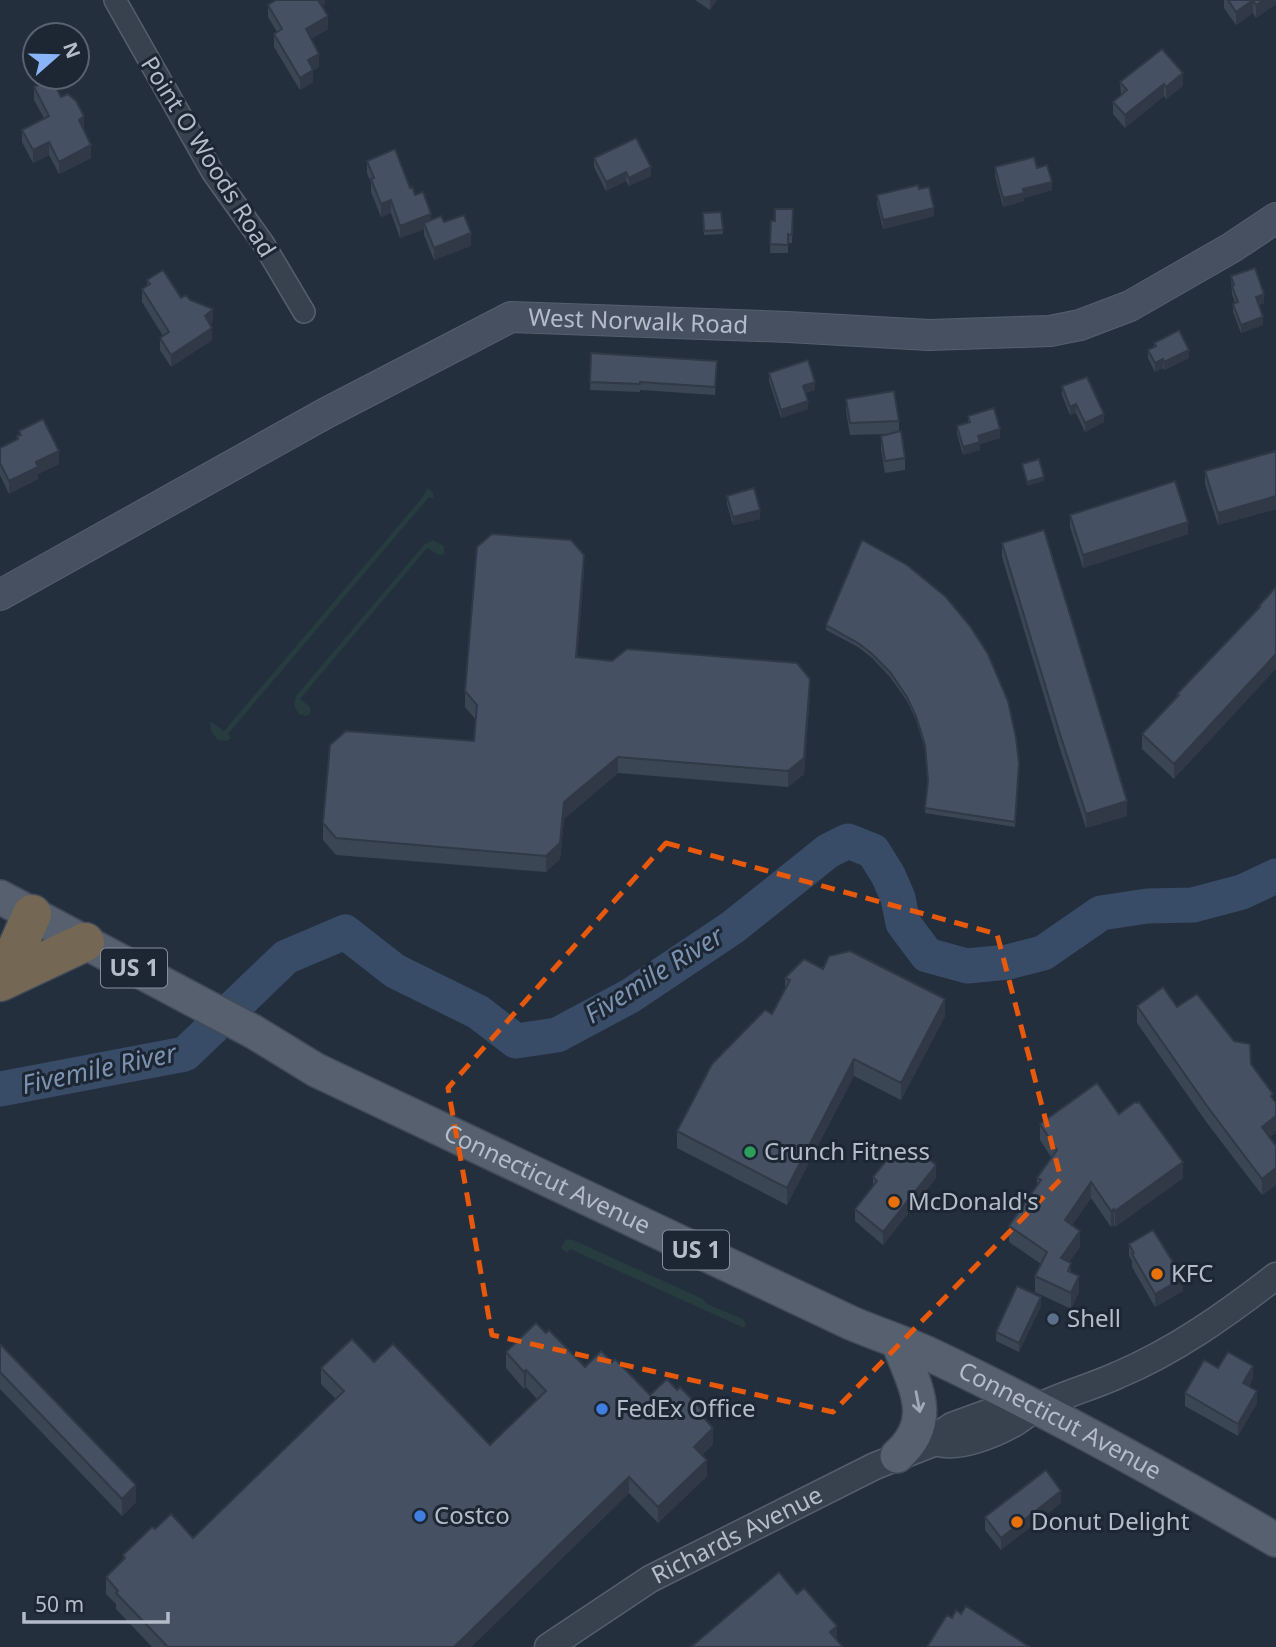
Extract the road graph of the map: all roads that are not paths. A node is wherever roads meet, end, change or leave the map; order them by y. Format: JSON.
{"nodes":[{"id":1,"x":115,"y":0,"type":"edge"},
{"id":2,"x":1276,"y":218,"type":"edge"},
{"id":3,"x":303,"y":312,"type":"dead end"},
{"id":4,"x":0,"y":595,"type":"edge"},
{"id":5,"x":16,"y":905,"type":"edge"},
{"id":6,"x":85,"y":942,"type":"junction"},
{"id":7,"x":0,"y":968,"type":"edge"},
{"id":8,"x":0,"y":982,"type":"edge"},
{"id":9,"x":1276,"y":1276,"type":"edge"},
{"id":10,"x":898,"y":1342,"type":"junction"},
{"id":11,"x":1037,"y":1407,"type":"junction"},
{"id":12,"x":897,"y":1456,"type":"junction"},
{"id":13,"x":1276,"y":1540,"type":"edge"},
{"id":14,"x":548,"y":1647,"type":"edge"}],
"edges":[{"from":1,"to":3,"type":"street","name":"Point O Woods Road"},
{"from":2,"to":4,"type":"main road","name":"West Norwalk Road"},
{"from":5,"to":6,"type":"main road","number":"US 1"},
{"from":5,"to":7,"type":"highway"},
{"from":6,"to":8,"type":"highway"},
{"from":6,"to":10,"type":"main road","name":"Connecticut Avenue","number":"US 1"},
{"from":9,"to":11,"type":"street","name":"Richards Avenue"},
{"from":10,"to":11,"type":"main road","name":"Connecticut Avenue","number":"US 1"},
{"from":10,"to":12,"type":"main road","one_way":true},
{"from":11,"to":12,"type":"street","name":"Richards Avenue"},
{"from":11,"to":13,"type":"main road","name":"Connecticut Avenue","number":"US 1"},
{"from":12,"to":14,"type":"street","name":"Richards Avenue"}]}
